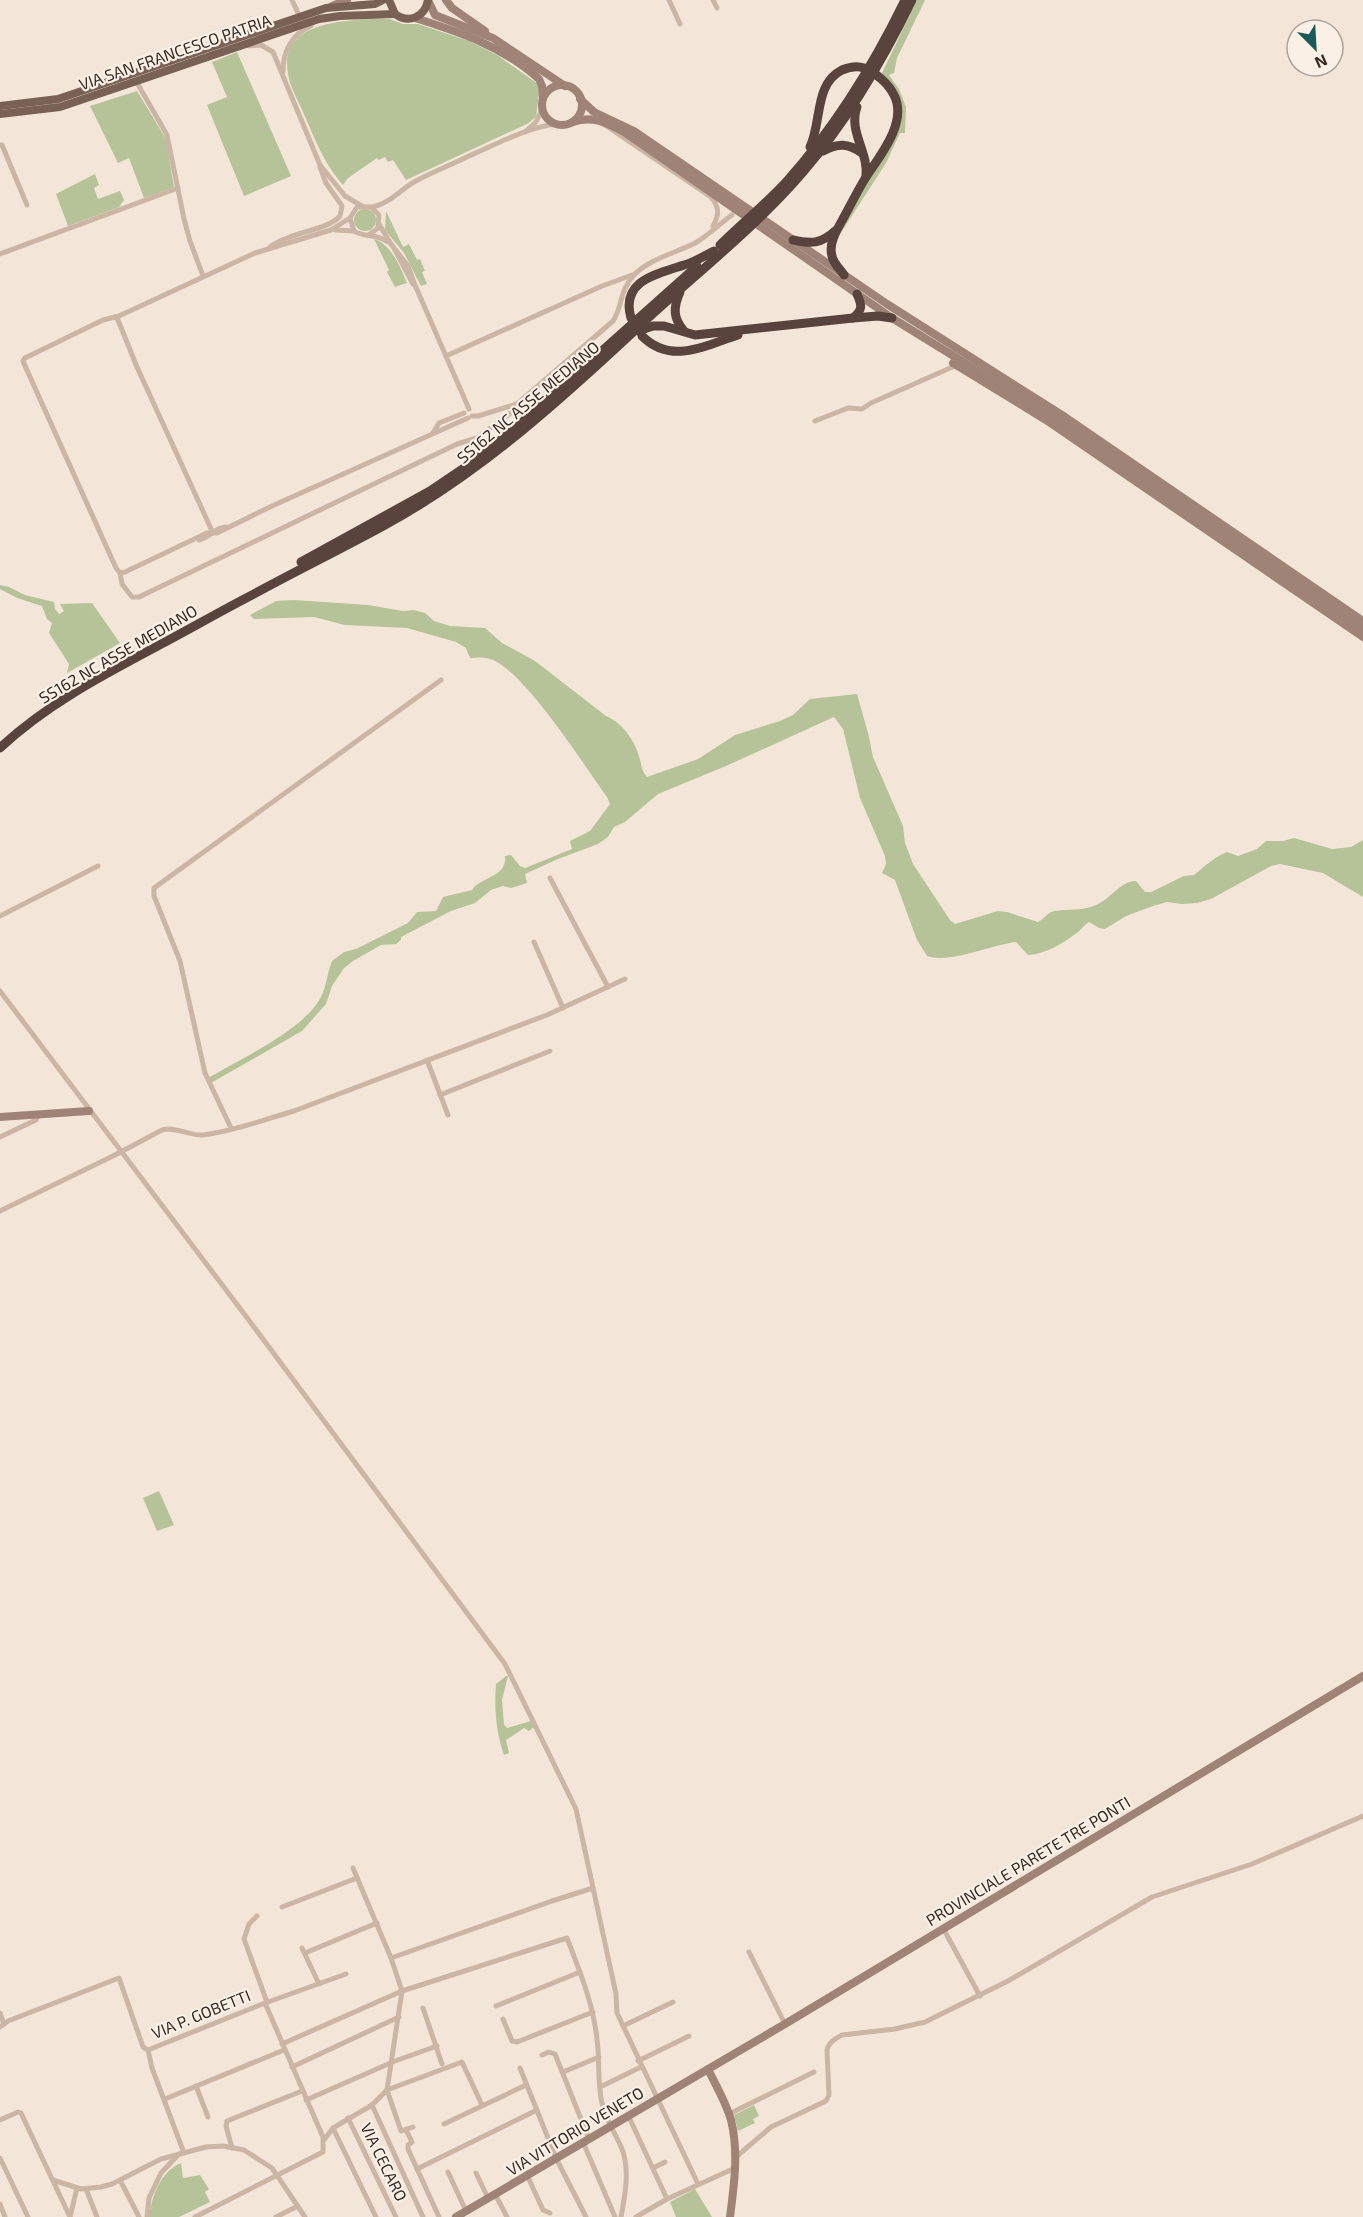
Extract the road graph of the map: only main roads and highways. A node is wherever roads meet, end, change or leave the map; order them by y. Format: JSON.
{"nodes":[{"id":1,"x":347,"y":0,"type":"edge"},
{"id":2,"x":384,"y":0,"type":"edge"},
{"id":3,"x":389,"y":0,"type":"edge"},
{"id":4,"x":428,"y":0,"type":"edge"},
{"id":5,"x":446,"y":0,"type":"edge"},
{"id":6,"x":905,"y":0,"type":"edge"},
{"id":7,"x":912,"y":0,"type":"edge"},
{"id":8,"x":326,"y":8,"type":"junction"},
{"id":9,"x":395,"y":14,"type":"junction"},
{"id":10,"x":415,"y":18,"type":"junction"},
{"id":11,"x":493,"y":38,"type":"junction"},
{"id":12,"x":877,"y":63,"type":"junction"},
{"id":13,"x":867,"y":80,"type":"junction"},
{"id":14,"x":565,"y":86,"type":"junction"},
{"id":15,"x":861,"y":96,"type":"junction"},
{"id":16,"x":543,"y":98,"type":"junction"},
{"id":17,"x":580,"y":99,"type":"junction"},
{"id":18,"x":0,"y":106,"type":"edge"},
{"id":19,"x":0,"y":114,"type":"edge"},
{"id":20,"x":573,"y":122,"type":"junction"},
{"id":21,"x":818,"y":154,"type":"junction"},
{"id":22,"x":864,"y":154,"type":"junction"},
{"id":23,"x":799,"y":167,"type":"junction"},
{"id":24,"x":866,"y":177,"type":"junction"},
{"id":25,"x":778,"y":195,"type":"junction"},
{"id":26,"x":837,"y":230,"type":"junction"},
{"id":27,"x":730,"y":240,"type":"junction"},
{"id":28,"x":793,"y":240,"type":"junction"},
{"id":29,"x":714,"y":251,"type":"junction"},
{"id":30,"x":844,"y":275,"type":"junction"},
{"id":31,"x":681,"y":289,"type":"junction"},
{"id":32,"x":857,"y":294,"type":"junction"},
{"id":33,"x":631,"y":318,"type":"dead end"},
{"id":34,"x":853,"y":318,"type":"junction"},
{"id":35,"x":892,"y":318,"type":"junction"},
{"id":36,"x":751,"y":330,"type":"junction"},
{"id":37,"x":684,"y":331,"type":"junction"},
{"id":38,"x":638,"y":334,"type":"junction"},
{"id":39,"x":932,"y":344,"type":"junction"},
{"id":40,"x":542,"y":409,"type":"junction"},
{"id":41,"x":1071,"y":429,"type":"junction"},
{"id":42,"x":1363,"y":621,"type":"edge"},
{"id":43,"x":1363,"y":629,"type":"edge"},
{"id":44,"x":1363,"y":637,"type":"edge"},
{"id":45,"x":3,"y":742,"type":"edge"},
{"id":46,"x":89,"y":1110,"type":"road end"},
{"id":47,"x":0,"y":1117,"type":"edge"},
{"id":48,"x":1363,"y":1676,"type":"edge"},
{"id":49,"x":708,"y":2069,"type":"junction"},
{"id":50,"x":456,"y":2217,"type":"edge"},
{"id":51,"x":730,"y":2217,"type":"edge"}],
"edges":[{"from":1,"to":8,"type":"main road"},
{"from":2,"to":8,"type":"main road","name":"VIA SAN FRANCESCO PATRIA"},
{"from":3,"to":9,"type":"main road"},
{"from":4,"to":10,"type":"main road"},
{"from":4,"to":11,"type":"main road"},
{"from":5,"to":11,"type":"main road"},
{"from":6,"to":12,"type":"highway","name":"SS162 NC ASSE MEDIANO"},
{"from":7,"to":12,"type":"highway","name":"SS162 NC ASSE MEDIANO"},
{"from":8,"to":18,"type":"main road","name":"VIA SAN FRANCESCO PATRIA"},
{"from":9,"to":10,"type":"main road","name":"VIA SAN FRANCESCO PATRIA"},
{"from":9,"to":19,"type":"main road","name":"VIA SAN FRANCESCO PATRIA"},
{"from":10,"to":16,"type":"main road"},
{"from":11,"to":14,"type":"main road"},
{"from":12,"to":13,"type":"highway","name":"SS162 NC ASSE MEDIANO"},
{"from":13,"to":15,"type":"highway","name":"SS162 NC ASSE MEDIANO"},
{"from":13,"to":23,"type":"highway","name":"SS162 NC ASSE MEDIANO"},
{"from":14,"to":16,"type":"main road"},
{"from":14,"to":17,"type":"main road"},
{"from":15,"to":21,"type":"highway","name":"SS162 NC ASSE MEDIANO"},
{"from":15,"to":22,"type":"highway"},
{"from":16,"to":20,"type":"main road"},
{"from":17,"to":20,"type":"main road"},
{"from":17,"to":28,"type":"main road"},
{"from":20,"to":32,"type":"main road"},
{"from":21,"to":22,"type":"highway"},
{"from":21,"to":25,"type":"highway","name":"SS162 NC ASSE MEDIANO"},
{"from":22,"to":24,"type":"highway"},
{"from":23,"to":24,"type":"highway"},
{"from":23,"to":25,"type":"highway","name":"SS162 NC ASSE MEDIANO"},
{"from":24,"to":26,"type":"highway"},
{"from":25,"to":27,"type":"highway","name":"SS162 NC ASSE MEDIANO"},
{"from":26,"to":28,"type":"highway"},
{"from":26,"to":30,"type":"highway"},
{"from":27,"to":29,"type":"highway","name":"SS162 NC ASSE MEDIANO"},
{"from":27,"to":31,"type":"highway","name":"SS162 NC ASSE MEDIANO"},
{"from":28,"to":30,"type":"main road"},
{"from":29,"to":33,"type":"highway"},
{"from":29,"to":40,"type":"highway","name":"SS162 NC ASSE MEDIANO"},
{"from":30,"to":41,"type":"main road"},
{"from":31,"to":37,"type":"highway"},
{"from":31,"to":38,"type":"highway","name":"SS162 NC ASSE MEDIANO"},
{"from":32,"to":34,"type":"highway"},
{"from":32,"to":35,"type":"main road"},
{"from":34,"to":35,"type":"highway"},
{"from":34,"to":36,"type":"highway"},
{"from":35,"to":39,"type":"main road"},
{"from":36,"to":37,"type":"highway"},
{"from":36,"to":38,"type":"highway"},
{"from":37,"to":38,"type":"highway"},
{"from":38,"to":40,"type":"highway","name":"SS162 NC ASSE MEDIANO"},
{"from":39,"to":41,"type":"main road"},
{"from":39,"to":41,"type":"main road"},
{"from":40,"to":45,"type":"highway","name":"SS162 NC ASSE MEDIANO"},
{"from":41,"to":42,"type":"main road"},
{"from":41,"to":43,"type":"main road"},
{"from":41,"to":44,"type":"main road"},
{"from":46,"to":47,"type":"main road"},
{"from":48,"to":49,"type":"main road","name":"PROVINCIALE PARETE TRE PONTI"},
{"from":49,"to":50,"type":"main road","name":"VIA VITTORIO VENETO"},
{"from":49,"to":51,"type":"main road"}]}
